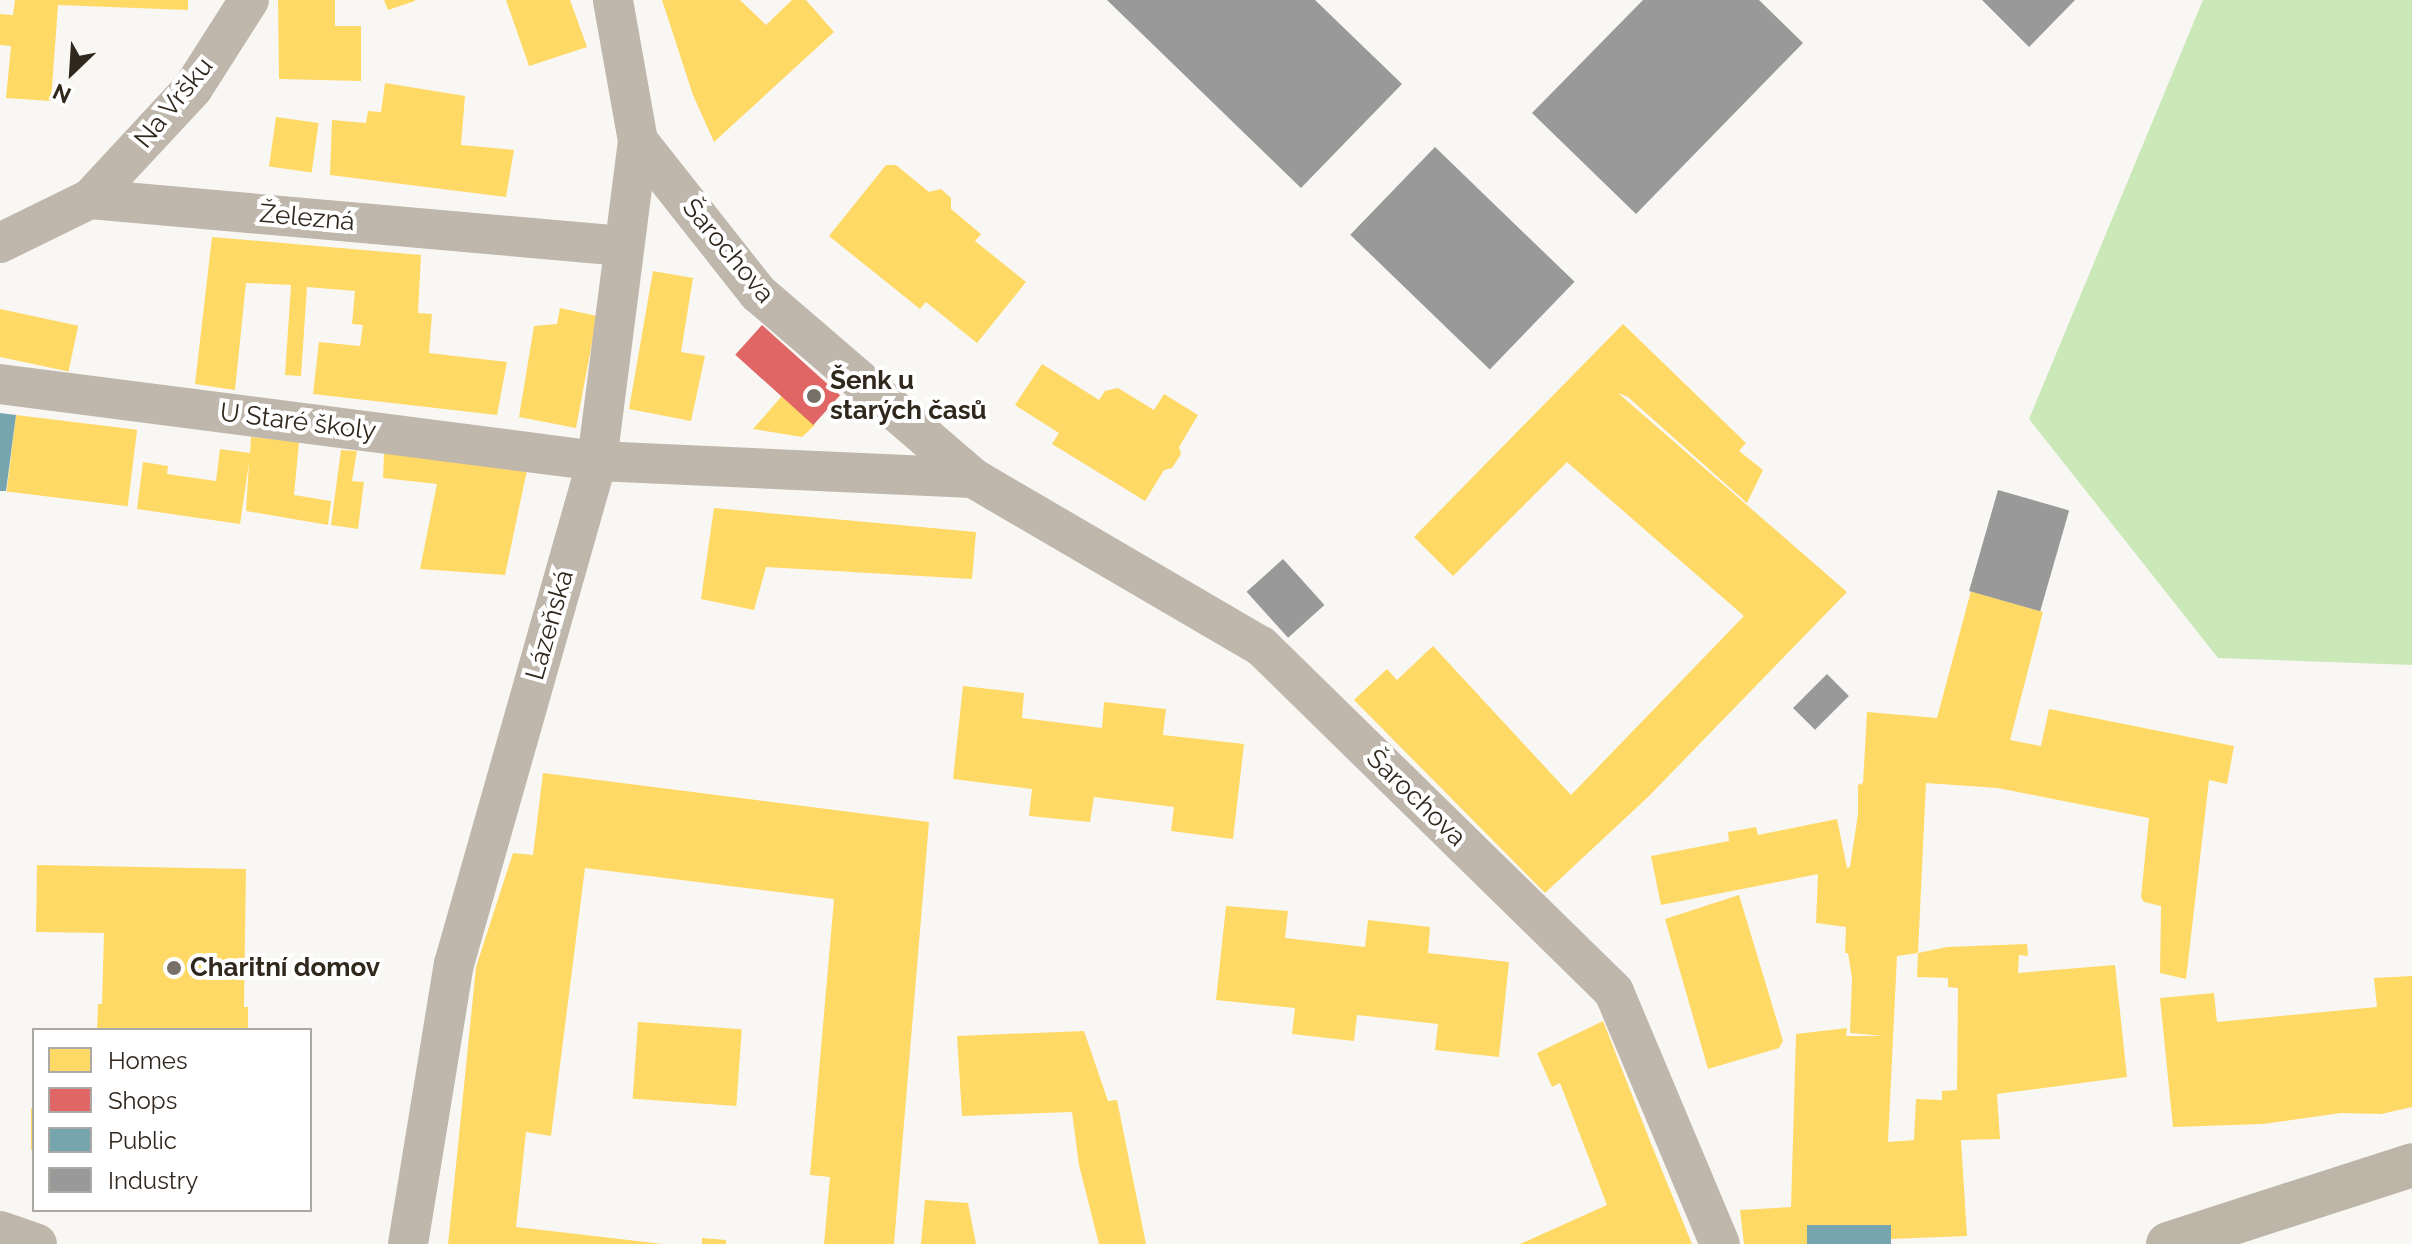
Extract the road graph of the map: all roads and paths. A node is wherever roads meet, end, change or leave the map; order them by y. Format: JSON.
{"nodes":[{"id":1,"x":249,"y":0,"type":"edge"},
{"id":2,"x":613,"y":0,"type":"edge"},
{"id":3,"x":638,"y":141,"type":"junction"},
{"id":4,"x":90,"y":199,"type":"junction"},
{"id":5,"x":0,"y":243,"type":"edge"},
{"id":6,"x":623,"y":246,"type":"junction"},
{"id":7,"x":0,"y":384,"type":"edge"},
{"id":8,"x":597,"y":461,"type":"junction"},
{"id":9,"x":973,"y":478,"type":"junction"},
{"id":10,"x":2412,"y":1165,"type":"edge"},
{"id":11,"x":0,"y":1231,"type":"edge"},
{"id":12,"x":37,"y":1244,"type":"edge"},
{"id":13,"x":408,"y":1244,"type":"edge"},
{"id":14,"x":1720,"y":1244,"type":"edge"},
{"id":15,"x":2168,"y":1244,"type":"edge"}],
"edges":[{"from":1,"to":4,"type":"street","name":"Na Vršku"},
{"from":2,"to":3,"type":"street","name":"Lázeňská"},
{"from":3,"to":6,"type":"street","name":"Lázeňská"},
{"from":3,"to":9,"type":"street","name":"Šarochova"},
{"from":4,"to":5,"type":"street"},
{"from":4,"to":6,"type":"street","name":"Železná"},
{"from":6,"to":8,"type":"street","name":"Lázeňská"},
{"from":7,"to":8,"type":"street","name":"U Staré školy"},
{"from":8,"to":9,"type":"street","name":"Šarochova"},
{"from":8,"to":13,"type":"street","name":"Lázeňská"},
{"from":9,"to":14,"type":"street","name":"Šarochova"},
{"from":10,"to":15,"type":"main road"},
{"from":11,"to":12,"type":"street"}]}
